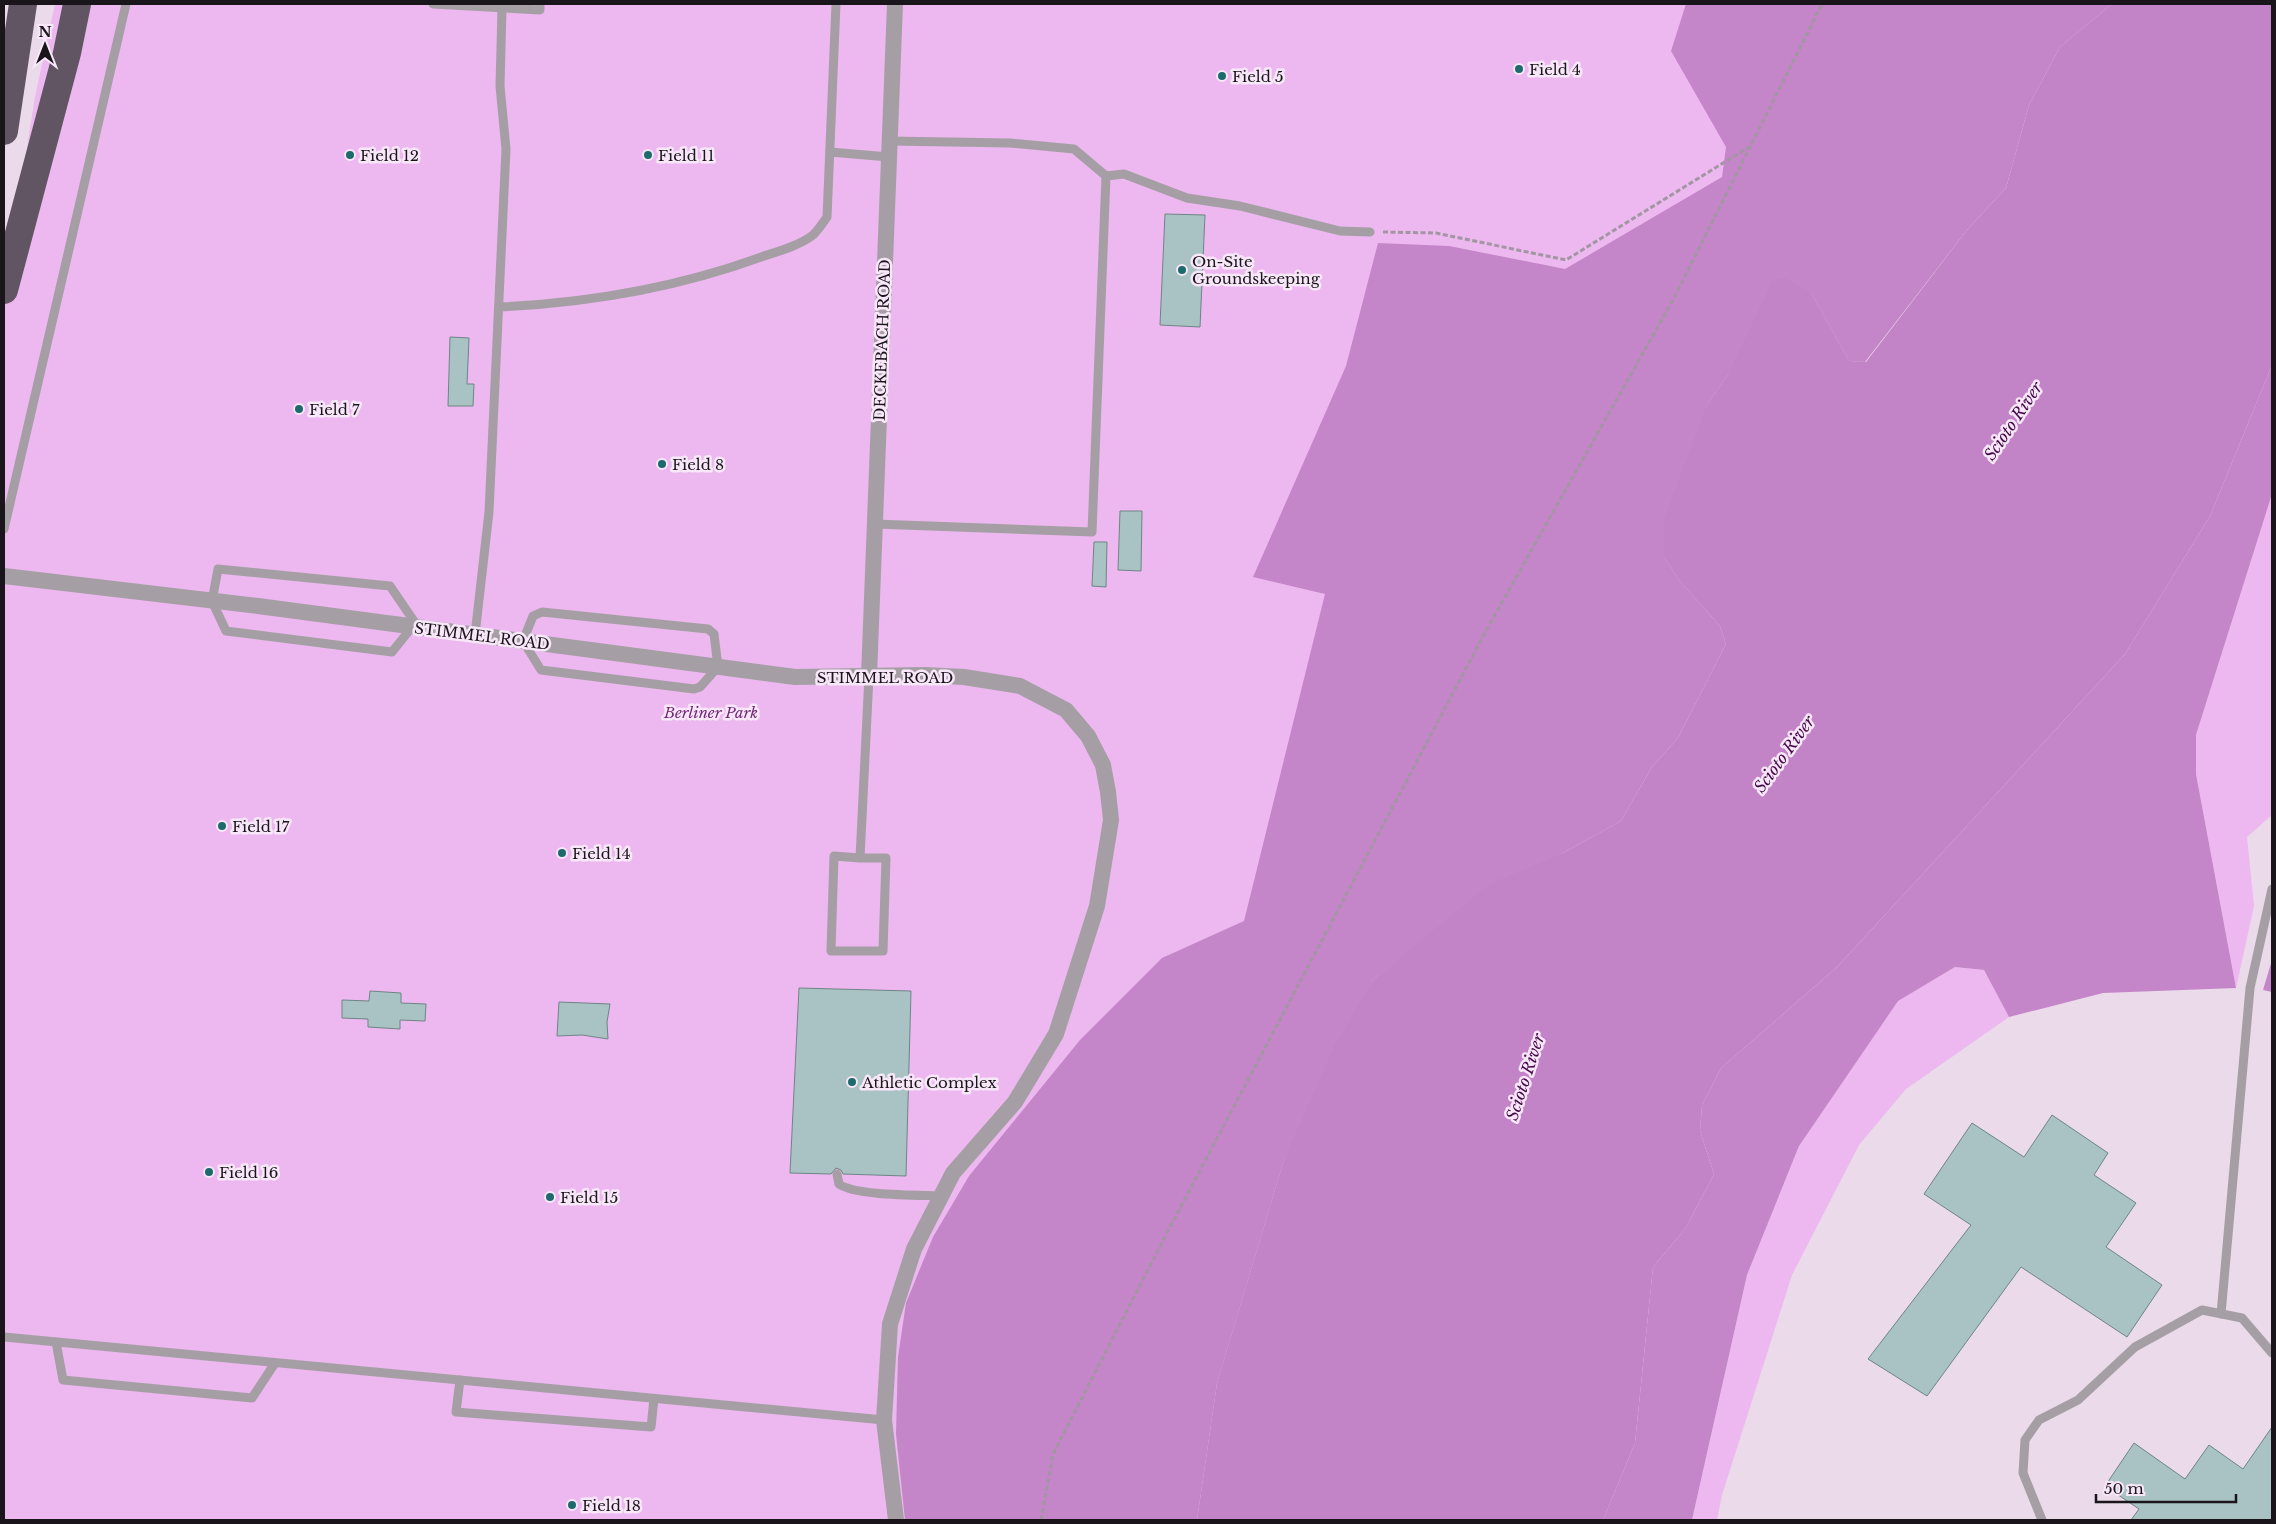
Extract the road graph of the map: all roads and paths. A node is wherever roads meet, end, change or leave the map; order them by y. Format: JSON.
{"nodes":[{"id":1,"x":23,"y":4,"type":"edge"},
{"id":2,"x":76,"y":4,"type":"edge"},
{"id":3,"x":126,"y":4,"type":"edge"},
{"id":4,"x":433,"y":4,"type":"edge"},
{"id":5,"x":540,"y":4,"type":"edge"},
{"id":6,"x":836,"y":4,"type":"edge"},
{"id":7,"x":895,"y":4,"type":"edge"},
{"id":8,"x":1822,"y":4,"type":"edge"},
{"id":9,"x":502,"y":9,"type":"junction"},
{"id":10,"x":4,"y":131,"type":"edge"},
{"id":11,"x":1750,"y":147,"type":"junction"},
{"id":12,"x":890,"y":149,"type":"junction"},
{"id":13,"x":830,"y":152,"type":"junction"},
{"id":14,"x":1106,"y":176,"type":"junction"},
{"id":15,"x":1370,"y":232,"type":"joint"},
{"id":16,"x":4,"y":290,"type":"edge"},
{"id":17,"x":499,"y":307,"type":"junction"},
{"id":18,"x":874,"y":524,"type":"junction"},
{"id":19,"x":4,"y":530,"type":"edge"},
{"id":20,"x":4,"y":576,"type":"edge"},
{"id":21,"x":212,"y":601,"type":"junction"},
{"id":22,"x":415,"y":627,"type":"junction"},
{"id":23,"x":475,"y":635,"type":"junction"},
{"id":24,"x":523,"y":641,"type":"junction"},
{"id":25,"x":718,"y":666,"type":"junction"},
{"id":26,"x":868,"y":676,"type":"junction"},
{"id":27,"x":860,"y":858,"type":"junction"},
{"id":28,"x":2272,"y":889,"type":"edge"},
{"id":29,"x":838,"y":1174,"type":"dead end"},
{"id":30,"x":941,"y":1196,"type":"junction"},
{"id":31,"x":2222,"y":1314,"type":"junction"},
{"id":32,"x":4,"y":1337,"type":"edge"},
{"id":33,"x":56,"y":1342,"type":"junction"},
{"id":34,"x":2272,"y":1354,"type":"edge"},
{"id":35,"x":275,"y":1363,"type":"junction"},
{"id":36,"x":460,"y":1380,"type":"junction"},
{"id":37,"x":654,"y":1399,"type":"junction"},
{"id":38,"x":884,"y":1420,"type":"junction"},
{"id":39,"x":896,"y":1520,"type":"edge"},
{"id":40,"x":1040,"y":1520,"type":"edge"},
{"id":41,"x":2042,"y":1520,"type":"edge"}],
"edges":[{"from":1,"to":10,"type":"highway"},
{"from":2,"to":16,"type":"highway"},
{"from":3,"to":19,"type":"lane"},
{"from":4,"to":9,"type":"lane"},
{"from":5,"to":9,"type":"lane"},
{"from":6,"to":13,"type":"lane"},
{"from":7,"to":12,"type":"street","name":"DECKEBACH ROAD"},
{"from":8,"to":11,"type":"path"},
{"from":9,"to":17,"type":"lane"},
{"from":11,"to":15,"type":"path"},
{"from":11,"to":40,"type":"path"},
{"from":12,"to":13,"type":"lane"},
{"from":12,"to":14,"type":"lane"},
{"from":12,"to":18,"type":"street","name":"DECKEBACH ROAD"},
{"from":13,"to":17,"type":"lane"},
{"from":14,"to":15,"type":"lane"},
{"from":14,"to":18,"type":"lane"},
{"from":17,"to":23,"type":"lane"},
{"from":18,"to":26,"type":"street","name":"DECKEBACH ROAD"},
{"from":20,"to":21,"type":"street","name":"STIMMEL ROAD"},
{"from":21,"to":22,"type":"street","name":"STIMMEL ROAD"},
{"from":21,"to":22,"type":"lane"},
{"from":21,"to":22,"type":"lane"},
{"from":22,"to":23,"type":"street","name":"STIMMEL ROAD"},
{"from":23,"to":24,"type":"street","name":"STIMMEL ROAD"},
{"from":24,"to":25,"type":"street","name":"STIMMEL ROAD"},
{"from":24,"to":25,"type":"lane"},
{"from":24,"to":25,"type":"lane"},
{"from":25,"to":26,"type":"street","name":"STIMMEL ROAD"},
{"from":26,"to":27,"type":"lane"},
{"from":26,"to":30,"type":"street","name":"STIMMEL ROAD"},
{"from":27,"to":27,"type":"lane"},
{"from":28,"to":31,"type":"lane"},
{"from":29,"to":30,"type":"lane"},
{"from":30,"to":38,"type":"street","name":"STIMMEL ROAD"},
{"from":31,"to":34,"type":"lane"},
{"from":31,"to":41,"type":"lane"},
{"from":32,"to":33,"type":"lane"},
{"from":33,"to":35,"type":"lane"},
{"from":33,"to":35,"type":"lane"},
{"from":35,"to":36,"type":"lane"},
{"from":36,"to":37,"type":"lane"},
{"from":36,"to":37,"type":"lane"},
{"from":37,"to":38,"type":"lane"},
{"from":38,"to":39,"type":"street","name":"STIMMEL ROAD"}]}
